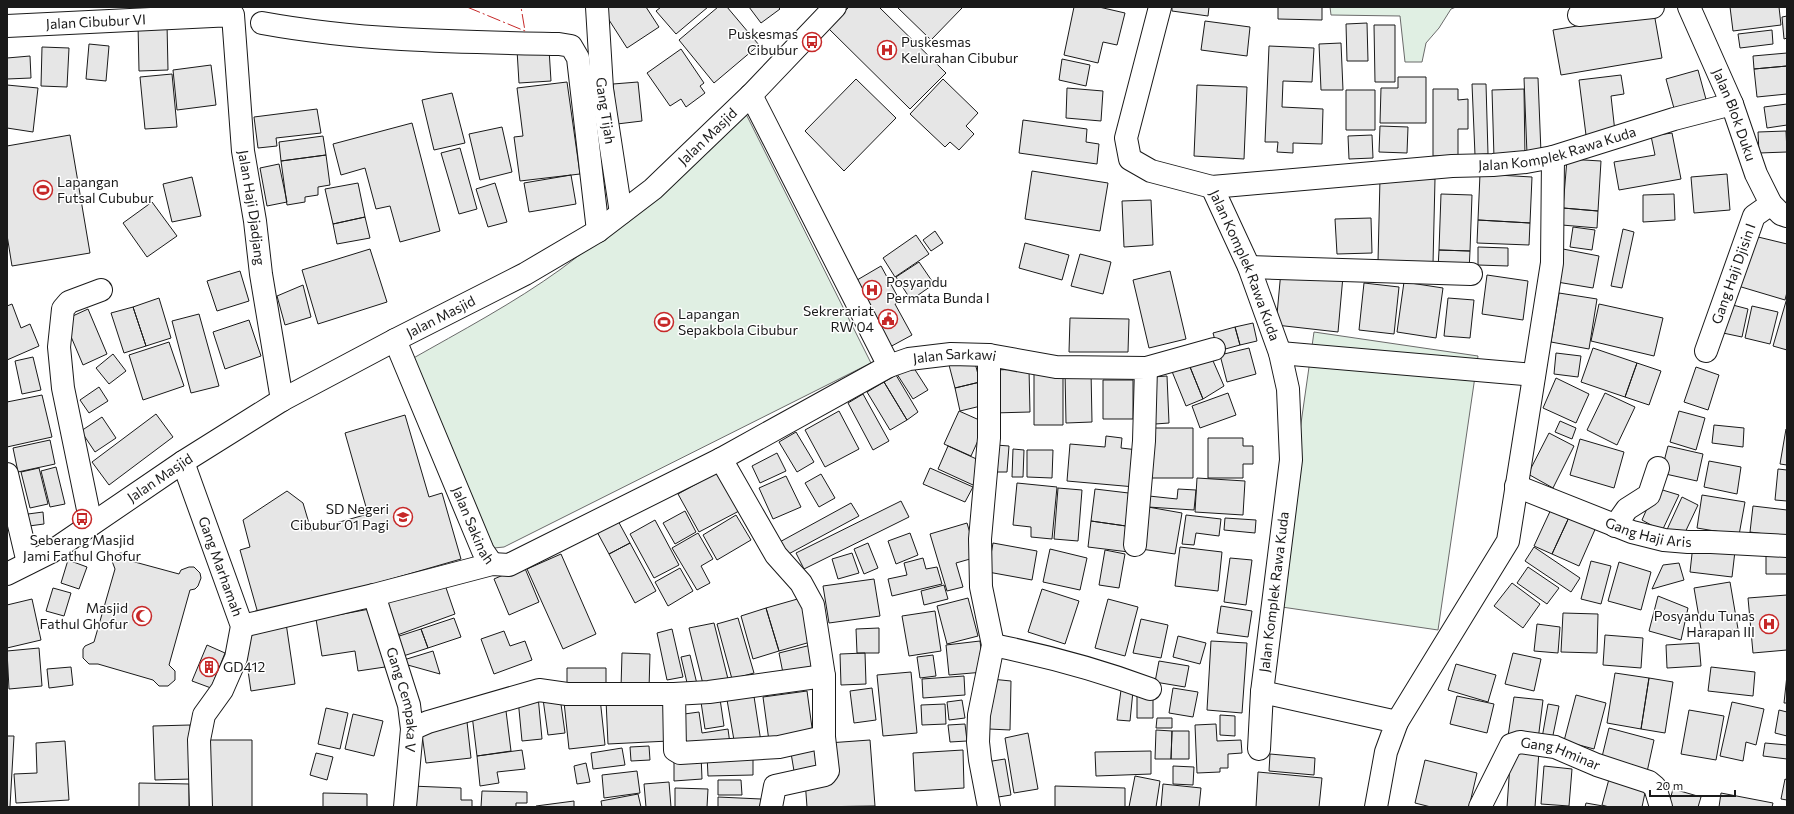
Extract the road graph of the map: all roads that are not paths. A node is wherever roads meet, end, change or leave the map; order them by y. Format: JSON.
{"nodes":[{"id":1,"x":597,"y":7,"type":"edge"},
{"id":2,"x":835,"y":7,"type":"edge"},
{"id":3,"x":1160,"y":7,"type":"edge"},
{"id":4,"x":1653,"y":7,"type":"edge"},
{"id":5,"x":1689,"y":7,"type":"edge"},
{"id":6,"x":165,"y":13,"type":"edge"},
{"id":7,"x":233,"y":15,"type":"joint"},
{"id":8,"x":1579,"y":15,"type":"dead end"},
{"id":9,"x":262,"y":22,"type":"dead end"},
{"id":10,"x":7,"y":26,"type":"edge"},
{"id":11,"x":752,"y":95,"type":"junction"},
{"id":12,"x":1732,"y":104,"type":"junction"},
{"id":13,"x":1553,"y":157,"type":"junction"},
{"id":14,"x":1212,"y":187,"type":"junction"},
{"id":15,"x":1779,"y":210,"type":"edge"},
{"id":16,"x":621,"y":214,"type":"junction"},
{"id":17,"x":598,"y":231,"type":"junction"},
{"id":18,"x":1248,"y":266,"type":"junction"},
{"id":19,"x":1471,"y":274,"type":"dead end"},
{"id":20,"x":100,"y":290,"type":"dead end"},
{"id":21,"x":395,"y":340,"type":"junction"},
{"id":22,"x":1214,"y":349,"type":"dead end"},
{"id":23,"x":1706,"y":351,"type":"dead end"},
{"id":24,"x":1280,"y":353,"type":"junction"},
{"id":25,"x":988,"y":356,"type":"junction"},
{"id":26,"x":889,"y":366,"type":"junction"},
{"id":27,"x":1146,"y":368,"type":"junction"},
{"id":28,"x":1534,"y":375,"type":"junction"},
{"id":29,"x":282,"y":400,"type":"junction"},
{"id":30,"x":721,"y":459,"type":"junction"},
{"id":31,"x":183,"y":462,"type":"junction"},
{"id":32,"x":1658,"y":468,"type":"dead end"},
{"id":33,"x":7,"y":474,"type":"edge"},
{"id":34,"x":1516,"y":486,"type":"junction"},
{"id":35,"x":91,"y":524,"type":"junction"},
{"id":36,"x":1615,"y":526,"type":"junction"},
{"id":37,"x":1135,"y":545,"type":"dead end"},
{"id":38,"x":1787,"y":546,"type":"edge"},
{"id":39,"x":28,"y":564,"type":"junction"},
{"id":40,"x":492,"y":564,"type":"junction"},
{"id":41,"x":7,"y":574,"type":"edge"},
{"id":42,"x":374,"y":595,"type":"junction"},
{"id":43,"x":242,"y":626,"type":"junction"},
{"id":44,"x":993,"y":645,"type":"junction"},
{"id":45,"x":824,"y":676,"type":"junction"},
{"id":46,"x":1150,"y":689,"type":"dead end"},
{"id":47,"x":1262,"y":692,"type":"junction"},
{"id":48,"x":674,"y":694,"type":"junction"},
{"id":49,"x":1397,"y":722,"type":"junction"},
{"id":50,"x":412,"y":729,"type":"junction"},
{"id":51,"x":824,"y":737,"type":"junction"},
{"id":52,"x":1259,"y":749,"type":"dead end"},
{"id":53,"x":201,"y":807,"type":"edge"},
{"id":54,"x":405,"y":807,"type":"edge"},
{"id":55,"x":771,"y":807,"type":"edge"},
{"id":56,"x":989,"y":807,"type":"edge"},
{"id":57,"x":1376,"y":807,"type":"edge"},
{"id":58,"x":1480,"y":807,"type":"edge"},
{"id":59,"x":1661,"y":807,"type":"edge"}],
"edges":[{"from":1,"to":16,"type":"street","name":"Gang Tijah"},
{"from":2,"to":11,"type":"street","name":"Jalan Masjid"},
{"from":3,"to":14,"type":"street"},
{"from":4,"to":8,"type":"street"},
{"from":5,"to":12,"type":"street","name":"Jalan Blok Duku"},
{"from":6,"to":7,"type":"street","name":"Jalan Cibubur VI"},
{"from":6,"to":10,"type":"street","name":"Jalan Cibubur VI"},
{"from":7,"to":29,"type":"street","name":"Jalan Haji Djadjang"},
{"from":9,"to":17,"type":"street"},
{"from":11,"to":16,"type":"street","name":"Jalan Masjid"},
{"from":11,"to":26,"type":"street"},
{"from":12,"to":13,"type":"street","name":"Jalan Komplek Rawa Kuda"},
{"from":12,"to":15,"type":"street","name":"Jalan Blok Duku"},
{"from":13,"to":14,"type":"street","name":"Jalan Komplek Rawa Kuda"},
{"from":13,"to":28,"type":"street"},
{"from":14,"to":18,"type":"street","name":"Jalan Komplek Rawa Kuda"},
{"from":15,"to":23,"type":"street","name":"Gang Haji Djisin I"},
{"from":16,"to":17,"type":"street","name":"Jalan Masjid"},
{"from":17,"to":21,"type":"street","name":"Jalan Masjid"},
{"from":18,"to":19,"type":"street"},
{"from":18,"to":24,"type":"street","name":"Jalan Komplek Rawa Kuda"},
{"from":20,"to":35,"type":"street"},
{"from":21,"to":29,"type":"street","name":"Jalan Masjid"},
{"from":21,"to":40,"type":"street","name":"Jalan Sakinah"},
{"from":22,"to":27,"type":"street","name":"Jalan Sarkawi"},
{"from":24,"to":28,"type":"street"},
{"from":24,"to":47,"type":"street","name":"Jalan Komplek Rawa Kuda"},
{"from":25,"to":26,"type":"street","name":"Jalan Sarkawi"},
{"from":25,"to":27,"type":"street","name":"Jalan Sarkawi"},
{"from":25,"to":44,"type":"street"},
{"from":26,"to":30,"type":"street","name":"Jalan Sarkawi"},
{"from":27,"to":37,"type":"street"},
{"from":28,"to":34,"type":"street"},
{"from":29,"to":31,"type":"street","name":"Jalan Masjid"},
{"from":30,"to":40,"type":"street","name":"Jalan Sakinah"},
{"from":30,"to":45,"type":"street"},
{"from":31,"to":35,"type":"street","name":"Jalan Masjid"},
{"from":31,"to":43,"type":"street","name":"Gang Marhamah"},
{"from":32,"to":36,"type":"street"},
{"from":33,"to":39,"type":"street"},
{"from":34,"to":36,"type":"street","name":"Gang Haji Aris"},
{"from":34,"to":49,"type":"street"},
{"from":35,"to":39,"type":"street","name":"Jalan Masjid"},
{"from":36,"to":38,"type":"street","name":"Gang Haji Aris"},
{"from":39,"to":41,"type":"street","name":"Jalan Masjid"},
{"from":40,"to":42,"type":"street"},
{"from":42,"to":43,"type":"street"},
{"from":42,"to":50,"type":"street","name":"Gang Cempaka V"},
{"from":43,"to":53,"type":"street","name":"Gang Marhamah"},
{"from":44,"to":46,"type":"street"},
{"from":44,"to":56,"type":"street"},
{"from":45,"to":48,"type":"street"},
{"from":45,"to":51,"type":"street"},
{"from":47,"to":49,"type":"street"},
{"from":47,"to":52,"type":"street","name":"Jalan Komplek Rawa Kuda"},
{"from":48,"to":50,"type":"street"},
{"from":48,"to":51,"type":"street"},
{"from":49,"to":57,"type":"street"},
{"from":50,"to":54,"type":"street","name":"Gang Cempaka V"},
{"from":51,"to":55,"type":"street"},
{"from":58,"to":59,"type":"street","name":"Gang Hminar"}]}
